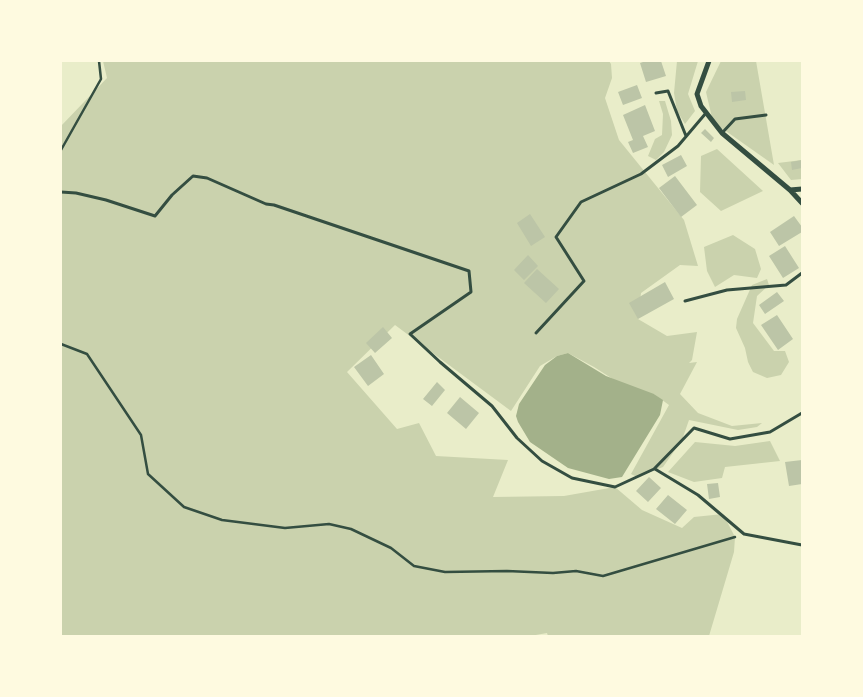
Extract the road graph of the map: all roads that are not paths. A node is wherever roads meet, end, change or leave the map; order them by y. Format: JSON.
{"nodes":[{"id":1,"x":710,"y":61,"type":"edge"},
{"id":2,"x":656,"y":93,"type":"dead end"},
{"id":3,"x":706,"y":113,"type":"junction"},
{"id":4,"x":766,"y":115,"type":"dead end"},
{"id":5,"x":722,"y":133,"type":"junction"},
{"id":6,"x":686,"y":136,"type":"junction"},
{"id":7,"x":802,"y":189,"type":"edge"},
{"id":8,"x":790,"y":190,"type":"junction"},
{"id":9,"x":61,"y":192,"type":"edge"},
{"id":10,"x":802,"y":203,"type":"edge"},
{"id":11,"x":802,"y":273,"type":"edge"},
{"id":12,"x":685,"y":301,"type":"dead end"},
{"id":13,"x":536,"y":333,"type":"dead end"},
{"id":14,"x":802,"y":413,"type":"edge"},
{"id":15,"x":654,"y":469,"type":"junction"},
{"id":16,"x":802,"y":545,"type":"edge"}],
"edges":[{"from":1,"to":3,"type":"street"},
{"from":2,"to":6,"type":"lane"},
{"from":3,"to":5,"type":"street"},
{"from":3,"to":6,"type":"lane"},
{"from":4,"to":5,"type":"lane"},
{"from":5,"to":8,"type":"street"},
{"from":6,"to":13,"type":"lane"},
{"from":7,"to":8,"type":"street"},
{"from":8,"to":10,"type":"street"},
{"from":9,"to":15,"type":"lane"},
{"from":11,"to":12,"type":"lane"},
{"from":14,"to":15,"type":"lane"},
{"from":15,"to":16,"type":"lane"}]}
